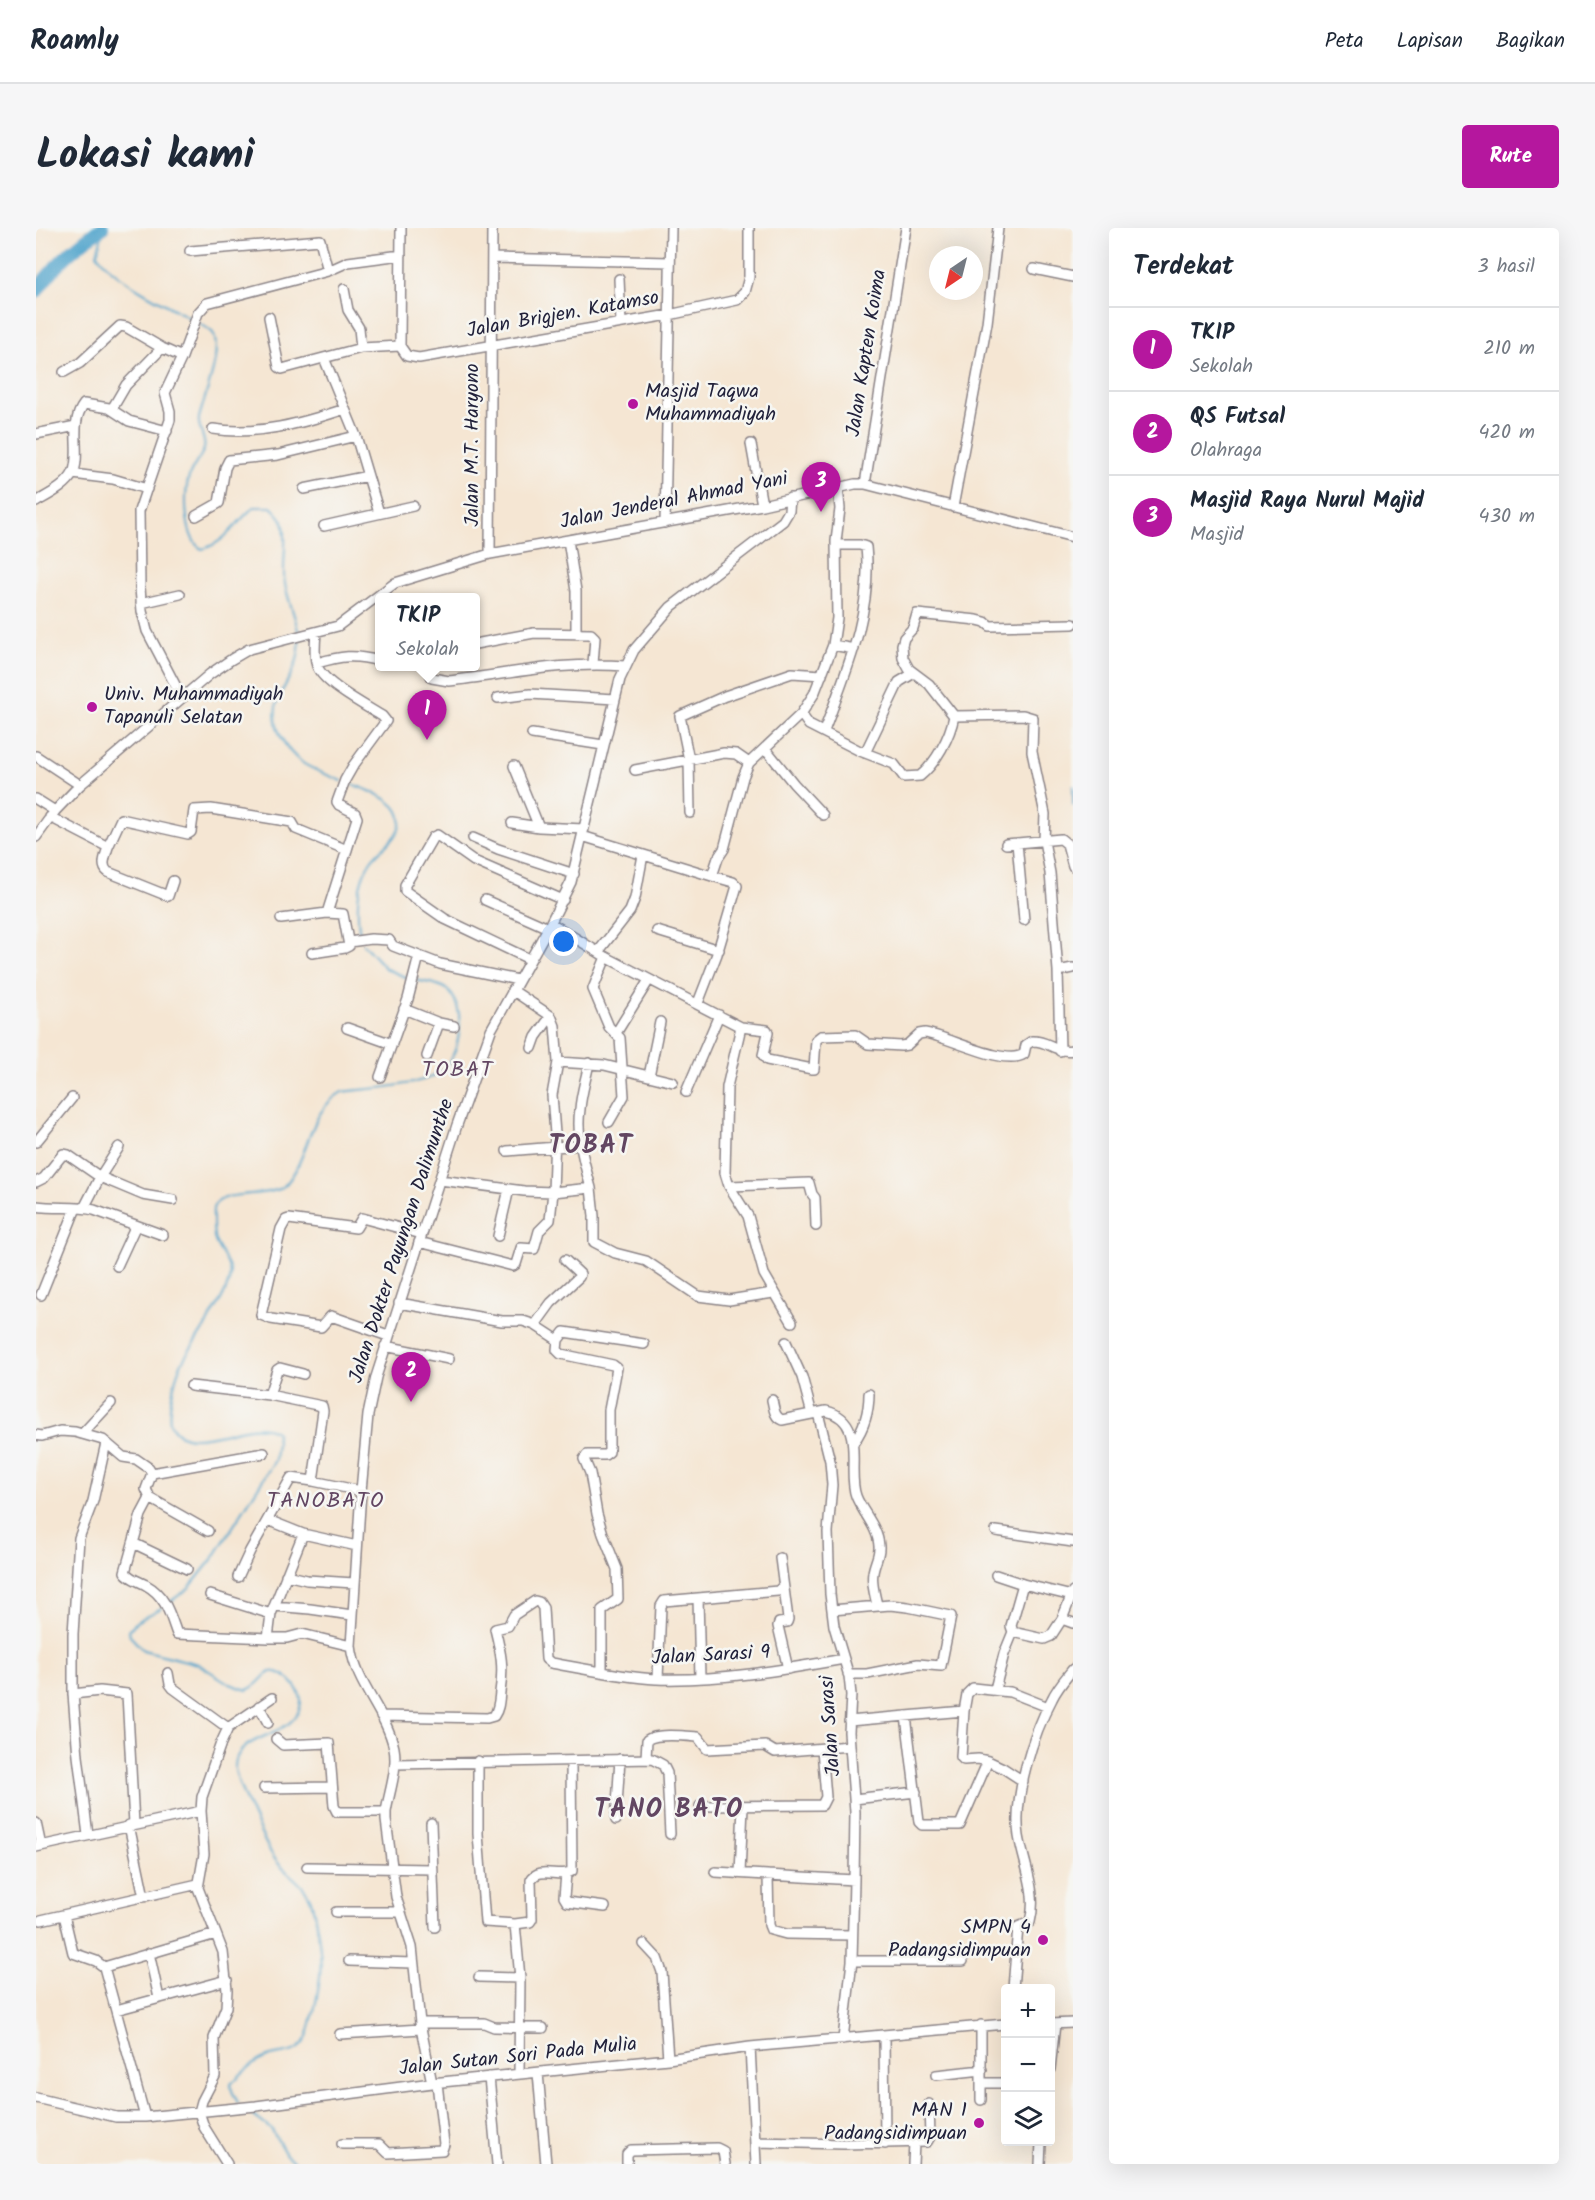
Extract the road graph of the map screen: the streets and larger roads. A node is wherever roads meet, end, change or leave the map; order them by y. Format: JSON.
{"nodes":[{"id":1,"x":322,"y":228,"type":"edge"},
{"id":2,"x":401,"y":228,"type":"edge"},
{"id":3,"x":492,"y":228,"type":"edge"},
{"id":4,"x":671,"y":228,"type":"edge"},
{"id":5,"x":749,"y":228,"type":"edge"},
{"id":6,"x":906,"y":228,"type":"edge"},
{"id":7,"x":998,"y":228,"type":"edge"},
{"id":8,"x":320,"y":240,"type":"junction"},
{"id":9,"x":190,"y":251,"type":"dead end"},
{"id":10,"x":401,"y":255,"type":"junction"},
{"id":11,"x":492,"y":258,"type":"junction"},
{"id":12,"x":670,"y":262,"type":"junction"},
{"id":13,"x":1034,"y":269,"type":"dead end"},
{"id":14,"x":328,"y":271,"type":"junction"},
{"id":15,"x":1073,"y":277,"type":"edge"},
{"id":16,"x":619,"y":279,"type":"dead end"},
{"id":17,"x":344,"y":289,"type":"dead end"},
{"id":18,"x":669,"y":315,"type":"junction"},
{"id":19,"x":268,"y":317,"type":"dead end"},
{"id":20,"x":621,"y":323,"type":"junction"},
{"id":21,"x":491,"y":345,"type":"junction"},
{"id":22,"x":400,"y":346,"type":"junction"},
{"id":23,"x":162,"y":348,"type":"junction"},
{"id":24,"x":362,"y":348,"type":"junction"},
{"id":25,"x":182,"y":357,"type":"junction"},
{"id":26,"x":324,"y":358,"type":"junction"},
{"id":27,"x":64,"y":372,"type":"dead end"},
{"id":28,"x":112,"y":409,"type":"junction"},
{"id":29,"x":345,"y":409,"type":"junction"},
{"id":30,"x":76,"y":426,"type":"junction"},
{"id":31,"x":213,"y":429,"type":"dead end"},
{"id":32,"x":166,"y":430,"type":"junction"},
{"id":33,"x":36,"y":435,"type":"edge"},
{"id":34,"x":356,"y":436,"type":"junction"},
{"id":35,"x":752,"y":444,"type":"dead end"},
{"id":36,"x":73,"y":474,"type":"junction"},
{"id":37,"x":368,"y":476,"type":"junction"},
{"id":38,"x":865,"y":484,"type":"junction"},
{"id":39,"x":838,"y":487,"type":"junction"},
{"id":40,"x":147,"y":489,"type":"junction"},
{"id":41,"x":304,"y":489,"type":"dead end"},
{"id":42,"x":790,"y":498,"type":"junction"},
{"id":43,"x":36,"y":502,"type":"edge"},
{"id":44,"x":762,"y":504,"type":"junction"},
{"id":45,"x":413,"y":506,"type":"dead end"},
{"id":46,"x":953,"y":507,"type":"junction"},
{"id":47,"x":379,"y":513,"type":"junction"},
{"id":48,"x":196,"y":516,"type":"dead end"},
{"id":49,"x":665,"y":523,"type":"junction"},
{"id":50,"x":324,"y":526,"type":"dead end"},
{"id":51,"x":1073,"y":537,"type":"edge"},
{"id":52,"x":568,"y":540,"type":"junction"},
{"id":53,"x":836,"y":545,"type":"junction"},
{"id":54,"x":490,"y":554,"type":"junction"},
{"id":55,"x":382,"y":593,"type":"edge"},
{"id":56,"x":180,"y":594,"type":"dead end"},
{"id":57,"x":375,"y":598,"type":"edge"},
{"id":58,"x":141,"y":603,"type":"junction"},
{"id":59,"x":1073,"y":624,"type":"edge"},
{"id":60,"x":312,"y":634,"type":"junction"},
{"id":61,"x":576,"y":634,"type":"junction"},
{"id":62,"x":480,"y":644,"type":"edge"},
{"id":63,"x":833,"y":645,"type":"junction"},
{"id":64,"x":854,"y":648,"type":"junction"},
{"id":65,"x":866,"y":650,"type":"dead end"},
{"id":66,"x":375,"y":660,"type":"edge"},
{"id":67,"x":317,"y":663,"type":"junction"},
{"id":68,"x":594,"y":664,"type":"junction"},
{"id":69,"x":625,"y":666,"type":"junction"},
{"id":70,"x":429,"y":671,"type":"edge"},
{"id":71,"x":914,"y":673,"type":"junction"},
{"id":72,"x":822,"y":675,"type":"junction"},
{"id":73,"x":182,"y":698,"type":"junction"},
{"id":74,"x":498,"y":698,"type":"dead end"},
{"id":75,"x":615,"y":699,"type":"junction"},
{"id":76,"x":801,"y":714,"type":"junction"},
{"id":77,"x":954,"y":716,"type":"junction"},
{"id":78,"x":824,"y":731,"type":"junction"},
{"id":79,"x":532,"y":734,"type":"dead end"},
{"id":80,"x":603,"y":745,"type":"junction"},
{"id":81,"x":765,"y":748,"type":"junction"},
{"id":82,"x":865,"y":753,"type":"junction"},
{"id":83,"x":36,"y":756,"type":"edge"},
{"id":84,"x":689,"y":759,"type":"junction"},
{"id":85,"x":749,"y":763,"type":"junction"},
{"id":86,"x":514,"y":766,"type":"dead end"},
{"id":87,"x":635,"y":770,"type":"dead end"},
{"id":88,"x":80,"y":785,"type":"junction"},
{"id":89,"x":36,"y":800,"type":"edge"},
{"id":90,"x":690,"y":813,"type":"dead end"},
{"id":91,"x":52,"y":814,"type":"junction"},
{"id":92,"x":823,"y":815,"type":"dead end"},
{"id":93,"x":512,"y":823,"type":"dead end"},
{"id":94,"x":539,"y":827,"type":"junction"},
{"id":95,"x":583,"y":832,"type":"junction"},
{"id":96,"x":36,"y":837,"type":"edge"},
{"id":97,"x":473,"y":838,"type":"dead end"},
{"id":98,"x":1044,"y":841,"type":"junction"},
{"id":99,"x":1017,"y":843,"type":"junction"},
{"id":100,"x":1006,"y":844,"type":"dead end"},
{"id":101,"x":108,"y":847,"type":"junction"},
{"id":102,"x":347,"y":850,"type":"junction"},
{"id":103,"x":643,"y":855,"type":"junction"},
{"id":104,"x":1073,"y":866,"type":"edge"},
{"id":105,"x":574,"y":874,"type":"junction"},
{"id":106,"x":712,"y":876,"type":"junction"},
{"id":107,"x":173,"y":881,"type":"dead end"},
{"id":108,"x":485,"y":900,"type":"dead end"},
{"id":109,"x":563,"y":900,"type":"junction"},
{"id":110,"x":327,"y":913,"type":"junction"},
{"id":111,"x":281,"y":919,"type":"dead end"},
{"id":112,"x":1024,"y":920,"type":"dead end"},
{"id":113,"x":550,"y":925,"type":"junction"},
{"id":114,"x":657,"y":931,"type":"dead end"},
{"id":115,"x":357,"y":941,"type":"junction"},
{"id":116,"x":718,"y":950,"type":"junction"},
{"id":117,"x":312,"y":953,"type":"dead end"},
{"id":118,"x":602,"y":955,"type":"junction"},
{"id":119,"x":419,"y":956,"type":"junction"},
{"id":120,"x":529,"y":959,"type":"junction"},
{"id":121,"x":1073,"y":968,"type":"edge"},
{"id":122,"x":1059,"y":970,"type":"junction"},
{"id":123,"x":518,"y":980,"type":"junction"},
{"id":124,"x":649,"y":980,"type":"junction"},
{"id":125,"x":512,"y":990,"type":"junction"},
{"id":126,"x":698,"y":1003,"type":"junction"},
{"id":127,"x":404,"y":1009,"type":"junction"},
{"id":128,"x":719,"y":1015,"type":"junction"},
{"id":129,"x":551,"y":1016,"type":"junction"},
{"id":130,"x":660,"y":1022,"type":"dead end"},
{"id":131,"x":439,"y":1023,"type":"junction"},
{"id":132,"x":454,"y":1026,"type":"dead end"},
{"id":133,"x":741,"y":1027,"type":"junction"},
{"id":134,"x":347,"y":1028,"type":"dead end"},
{"id":135,"x":618,"y":1030,"type":"dead end"},
{"id":136,"x":392,"y":1044,"type":"junction"},
{"id":137,"x":532,"y":1048,"type":"dead end"},
{"id":138,"x":1073,"y":1050,"type":"edge"},
{"id":139,"x":1060,"y":1051,"type":"junction"},
{"id":140,"x":427,"y":1056,"type":"dead end"},
{"id":141,"x":558,"y":1062,"type":"junction"},
{"id":142,"x":590,"y":1064,"type":"junction"},
{"id":143,"x":622,"y":1070,"type":"junction"},
{"id":144,"x":649,"y":1076,"type":"junction"},
{"id":145,"x":380,"y":1077,"type":"dead end"},
{"id":146,"x":673,"y":1082,"type":"dead end"},
{"id":147,"x":686,"y":1092,"type":"dead end"},
{"id":148,"x":72,"y":1098,"type":"dead end"},
{"id":149,"x":609,"y":1122,"type":"dead end"},
{"id":150,"x":36,"y":1142,"type":"edge"},
{"id":151,"x":580,"y":1145,"type":"junction"},
{"id":152,"x":555,"y":1146,"type":"junction"},
{"id":153,"x":119,"y":1147,"type":"dead end"},
{"id":154,"x":507,"y":1151,"type":"dead end"},
{"id":155,"x":100,"y":1177,"type":"junction"},
{"id":156,"x":440,"y":1180,"type":"junction"},
{"id":157,"x":36,"y":1182,"type":"edge"},
{"id":158,"x":729,"y":1186,"type":"junction"},
{"id":159,"x":591,"y":1188,"type":"junction"},
{"id":160,"x":509,"y":1190,"type":"junction"},
{"id":161,"x":553,"y":1192,"type":"junction"},
{"id":162,"x":173,"y":1200,"type":"dead end"},
{"id":163,"x":36,"y":1206,"type":"edge"},
{"id":164,"x":80,"y":1208,"type":"junction"},
{"id":165,"x":136,"y":1225,"type":"junction"},
{"id":166,"x":816,"y":1226,"type":"dead end"},
{"id":167,"x":163,"y":1235,"type":"dead end"},
{"id":168,"x":498,"y":1236,"type":"dead end"},
{"id":169,"x":420,"y":1238,"type":"junction"},
{"id":170,"x":565,"y":1260,"type":"dead end"},
{"id":171,"x":117,"y":1266,"type":"dead end"},
{"id":172,"x":773,"y":1293,"type":"junction"},
{"id":173,"x":41,"y":1295,"type":"dead end"},
{"id":174,"x":399,"y":1303,"type":"junction"},
{"id":175,"x":792,"y":1322,"type":"dead end"},
{"id":176,"x":536,"y":1325,"type":"junction"},
{"id":177,"x":388,"y":1336,"type":"junction"},
{"id":178,"x":558,"y":1340,"type":"junction"},
{"id":179,"x":786,"y":1342,"type":"dead end"},
{"id":180,"x":644,"y":1344,"type":"dead end"},
{"id":181,"x":385,"y":1346,"type":"junction"},
{"id":182,"x":449,"y":1359,"type":"dead end"},
{"id":183,"x":303,"y":1374,"type":"dead end"},
{"id":184,"x":191,"y":1386,"type":"dead end"},
{"id":185,"x":869,"y":1394,"type":"dead end"},
{"id":186,"x":269,"y":1395,"type":"junction"},
{"id":187,"x":772,"y":1400,"type":"dead end"},
{"id":188,"x":111,"y":1403,"type":"dead end"},
{"id":189,"x":815,"y":1413,"type":"junction"},
{"id":190,"x":82,"y":1434,"type":"junction"},
{"id":191,"x":36,"y":1435,"type":"edge"},
{"id":192,"x":854,"y":1442,"type":"junction"},
{"id":193,"x":106,"y":1443,"type":"junction"},
{"id":194,"x":264,"y":1452,"type":"dead end"},
{"id":195,"x":152,"y":1473,"type":"junction"},
{"id":196,"x":313,"y":1481,"type":"junction"},
{"id":197,"x":361,"y":1491,"type":"junction"},
{"id":198,"x":150,"y":1498,"type":"junction"},
{"id":199,"x":268,"y":1520,"type":"junction"},
{"id":200,"x":208,"y":1531,"type":"dead end"},
{"id":201,"x":996,"y":1531,"type":"dead end"},
{"id":202,"x":303,"y":1534,"type":"junction"},
{"id":203,"x":1073,"y":1542,"type":"edge"},
{"id":204,"x":133,"y":1543,"type":"junction"},
{"id":205,"x":357,"y":1546,"type":"junction"},
{"id":206,"x":780,"y":1558,"type":"dead end"},
{"id":207,"x":187,"y":1569,"type":"dead end"},
{"id":208,"x":286,"y":1575,"type":"junction"},
{"id":209,"x":996,"y":1575,"type":"dead end"},
{"id":210,"x":238,"y":1577,"type":"dead end"},
{"id":211,"x":354,"y":1583,"type":"junction"},
{"id":212,"x":1023,"y":1584,"type":"junction"},
{"id":213,"x":782,"y":1587,"type":"junction"},
{"id":214,"x":1072,"y":1594,"type":"edge"},
{"id":215,"x":210,"y":1595,"type":"dead end"},
{"id":216,"x":698,"y":1598,"type":"junction"},
{"id":217,"x":877,"y":1605,"type":"junction"},
{"id":218,"x":273,"y":1610,"type":"junction"},
{"id":219,"x":832,"y":1610,"type":"junction"},
{"id":220,"x":352,"y":1615,"type":"junction"},
{"id":221,"x":1062,"y":1619,"type":"junction"},
{"id":222,"x":1073,"y":1623,"type":"edge"},
{"id":223,"x":1013,"y":1632,"type":"junction"},
{"id":224,"x":268,"y":1638,"type":"junction"},
{"id":225,"x":351,"y":1646,"type":"junction"},
{"id":226,"x":844,"y":1659,"type":"junction"},
{"id":227,"x":788,"y":1669,"type":"junction"},
{"id":228,"x":1073,"y":1669,"type":"edge"},
{"id":229,"x":602,"y":1671,"type":"junction"},
{"id":230,"x":168,"y":1673,"type":"dead end"},
{"id":231,"x":848,"y":1674,"type":"junction"},
{"id":232,"x":700,"y":1678,"type":"junction"},
{"id":233,"x":658,"y":1679,"type":"junction"},
{"id":234,"x":995,"y":1689,"type":"junction"},
{"id":235,"x":73,"y":1694,"type":"junction"},
{"id":236,"x":272,"y":1698,"type":"dead end"},
{"id":237,"x":259,"y":1706,"type":"junction"},
{"id":238,"x":1048,"y":1707,"type":"junction"},
{"id":239,"x":964,"y":1711,"type":"junction"},
{"id":240,"x":381,"y":1716,"type":"junction"},
{"id":241,"x":906,"y":1716,"type":"junction"},
{"id":242,"x":849,"y":1721,"type":"junction"},
{"id":243,"x":268,"y":1723,"type":"dead end"},
{"id":244,"x":228,"y":1728,"type":"junction"},
{"id":245,"x":276,"y":1739,"type":"dead end"},
{"id":246,"x":850,"y":1746,"type":"junction"},
{"id":247,"x":822,"y":1749,"type":"junction"},
{"id":248,"x":646,"y":1758,"type":"junction"},
{"id":249,"x":620,"y":1759,"type":"junction"},
{"id":250,"x":478,"y":1761,"type":"junction"},
{"id":251,"x":988,"y":1761,"type":"junction"},
{"id":252,"x":571,"y":1762,"type":"junction"},
{"id":253,"x":394,"y":1764,"type":"junction"},
{"id":254,"x":1023,"y":1781,"type":"junction"},
{"id":255,"x":333,"y":1786,"type":"junction"},
{"id":256,"x":264,"y":1788,"type":"dead end"},
{"id":257,"x":915,"y":1792,"type":"junction"},
{"id":258,"x":854,"y":1798,"type":"junction"},
{"id":259,"x":700,"y":1806,"type":"dead end"},
{"id":260,"x":743,"y":1807,"type":"junction"},
{"id":261,"x":201,"y":1811,"type":"junction"},
{"id":262,"x":386,"y":1812,"type":"junction"},
{"id":263,"x":616,"y":1820,"type":"dead end"},
{"id":264,"x":36,"y":1823,"type":"edge"},
{"id":265,"x":431,"y":1823,"type":"dead end"},
{"id":266,"x":131,"y":1825,"type":"junction"},
{"id":267,"x":670,"y":1834,"type":"dead end"},
{"id":268,"x":88,"y":1835,"type":"junction"},
{"id":269,"x":38,"y":1847,"type":"edge"},
{"id":270,"x":307,"y":1867,"type":"dead end"},
{"id":271,"x":392,"y":1869,"type":"junction"},
{"id":272,"x":432,"y":1869,"type":"junction"},
{"id":273,"x":715,"y":1872,"type":"dead end"},
{"id":274,"x":740,"y":1873,"type":"junction"},
{"id":275,"x":566,"y":1874,"type":"junction"},
{"id":276,"x":768,"y":1875,"type":"junction"},
{"id":277,"x":854,"y":1880,"type":"junction"},
{"id":278,"x":198,"y":1884,"type":"junction"},
{"id":279,"x":144,"y":1897,"type":"junction"},
{"id":280,"x":605,"y":1907,"type":"dead end"},
{"id":281,"x":336,"y":1912,"type":"dead end"},
{"id":282,"x":399,"y":1912,"type":"junction"},
{"id":283,"x":64,"y":1915,"type":"junction"},
{"id":284,"x":41,"y":1920,"type":"dead end"},
{"id":285,"x":515,"y":1924,"type":"junction"},
{"id":286,"x":435,"y":1928,"type":"dead end"},
{"id":287,"x":216,"y":1934,"type":"junction"},
{"id":288,"x":852,"y":1935,"type":"junction"},
{"id":289,"x":644,"y":1944,"type":"dead end"},
{"id":290,"x":149,"y":1953,"type":"junction"},
{"id":291,"x":350,"y":1961,"type":"dead end"},
{"id":292,"x":852,"y":1961,"type":"junction"},
{"id":293,"x":963,"y":1961,"type":"dead end"},
{"id":294,"x":413,"y":1963,"type":"junction"},
{"id":295,"x":104,"y":1967,"type":"junction"},
{"id":296,"x":479,"y":1977,"type":"dead end"},
{"id":297,"x":520,"y":1978,"type":"junction"},
{"id":298,"x":227,"y":1980,"type":"junction"},
{"id":299,"x":1013,"y":1984,"type":"edge"},
{"id":300,"x":159,"y":1998,"type":"junction"},
{"id":301,"x":116,"y":2010,"type":"junction"},
{"id":302,"x":1073,"y":2023,"type":"edge"},
{"id":303,"x":1001,"y":2024,"type":"edge"},
{"id":304,"x":1055,"y":2024,"type":"edge"},
{"id":305,"x":981,"y":2025,"type":"junction"},
{"id":306,"x":421,"y":2026,"type":"junction"},
{"id":307,"x":520,"y":2028,"type":"junction"},
{"id":308,"x":543,"y":2028,"type":"dead end"},
{"id":309,"x":340,"y":2034,"type":"dead end"},
{"id":310,"x":884,"y":2035,"type":"junction"},
{"id":311,"x":843,"y":2039,"type":"junction"},
{"id":312,"x":750,"y":2047,"type":"junction"},
{"id":313,"x":668,"y":2059,"type":"junction"},
{"id":314,"x":982,"y":2070,"type":"junction"},
{"id":315,"x":538,"y":2073,"type":"junction"},
{"id":316,"x":519,"y":2074,"type":"junction"},
{"id":317,"x":936,"y":2075,"type":"dead end"},
{"id":318,"x":489,"y":2077,"type":"junction"},
{"id":319,"x":435,"y":2083,"type":"junction"},
{"id":320,"x":981,"y":2083,"type":"junction"},
{"id":321,"x":1001,"y":2083,"type":"edge"},
{"id":322,"x":36,"y":2098,"type":"edge"},
{"id":323,"x":981,"y":2100,"type":"dead end"},
{"id":324,"x":929,"y":2104,"type":"dead end"},
{"id":325,"x":199,"y":2112,"type":"junction"},
{"id":326,"x":145,"y":2117,"type":"junction"},
{"id":327,"x":756,"y":2142,"type":"junction"},
{"id":328,"x":914,"y":2143,"type":"junction"},
{"id":329,"x":342,"y":2144,"type":"dead end"},
{"id":330,"x":885,"y":2144,"type":"junction"},
{"id":331,"x":1041,"y":2146,"type":"edge"},
{"id":332,"x":227,"y":2164,"type":"edge"},
{"id":333,"x":497,"y":2164,"type":"edge"},
{"id":334,"x":546,"y":2164,"type":"edge"},
{"id":335,"x":627,"y":2164,"type":"edge"},
{"id":336,"x":725,"y":2164,"type":"edge"},
{"id":337,"x":756,"y":2164,"type":"edge"},
{"id":338,"x":913,"y":2164,"type":"edge"},
{"id":339,"x":1040,"y":2164,"type":"edge"}],
"edges":[{"from":1,"to":8,"type":"street"},
{"from":2,"to":10,"type":"street"},
{"from":3,"to":11,"type":"street","name":"Jalan M.T. Haryono"},
{"from":4,"to":12,"type":"street"},
{"from":5,"to":18,"type":"street","name":"Jalan Brigjen. Katamso"},
{"from":6,"to":38,"type":"street","name":"Jalan Kapten Koima"},
{"from":7,"to":46,"type":"street"},
{"from":8,"to":9,"type":"street"},
{"from":8,"to":14,"type":"street"},
{"from":10,"to":14,"type":"street"},
{"from":10,"to":22,"type":"street"},
{"from":11,"to":12,"type":"street"},
{"from":11,"to":21,"type":"street","name":"Jalan M.T. Haryono"},
{"from":12,"to":18,"type":"street"},
{"from":13,"to":15,"type":"street"},
{"from":14,"to":25,"type":"street"},
{"from":16,"to":20,"type":"street"},
{"from":17,"to":24,"type":"street"},
{"from":18,"to":20,"type":"street","name":"Jalan Brigjen. Katamso"},
{"from":18,"to":49,"type":"street"},
{"from":19,"to":26,"type":"street"},
{"from":20,"to":21,"type":"street","name":"Jalan Brigjen. Katamso"},
{"from":21,"to":22,"type":"street","name":"Jalan Brigjen. Katamso"},
{"from":21,"to":54,"type":"street","name":"Jalan M.T. Haryono"},
{"from":22,"to":24,"type":"street"},
{"from":23,"to":25,"type":"street"},
{"from":23,"to":27,"type":"street"},
{"from":23,"to":28,"type":"street"},
{"from":24,"to":26,"type":"street"},
{"from":25,"to":32,"type":"street"},
{"from":26,"to":29,"type":"street"},
{"from":28,"to":30,"type":"street"},
{"from":28,"to":32,"type":"street"},
{"from":29,"to":31,"type":"street"},
{"from":29,"to":34,"type":"street"},
{"from":30,"to":33,"type":"street"},
{"from":30,"to":36,"type":"street"},
{"from":32,"to":40,"type":"street"},
{"from":34,"to":37,"type":"street"},
{"from":34,"to":48,"type":"street"},
{"from":35,"to":44,"type":"street"},
{"from":36,"to":40,"type":"street"},
{"from":36,"to":43,"type":"street"},
{"from":37,"to":41,"type":"street"},
{"from":37,"to":47,"type":"street"},
{"from":38,"to":39,"type":"street","name":"Jalan Jenderal Ahmad Yani"},
{"from":38,"to":46,"type":"street","name":"Jalan Jenderal Ahmad Yani"},
{"from":39,"to":42,"type":"street","name":"Jalan Jenderal Ahmad Yani"},
{"from":39,"to":53,"type":"street"},
{"from":40,"to":58,"type":"street"},
{"from":42,"to":44,"type":"street","name":"Jalan Jenderal Ahmad Yani"},
{"from":42,"to":69,"type":"street","name":"Jalan Dokter Payungan Dalimunthe"},
{"from":44,"to":49,"type":"street","name":"Jalan Jenderal Ahmad Yani"},
{"from":45,"to":47,"type":"street"},
{"from":46,"to":51,"type":"street","name":"Jalan Jenderal Ahmad Yani"},
{"from":47,"to":50,"type":"street"},
{"from":49,"to":52,"type":"street","name":"Jalan Jenderal Ahmad Yani"},
{"from":52,"to":54,"type":"street","name":"Jalan Jenderal Ahmad Yani"},
{"from":52,"to":61,"type":"street"},
{"from":53,"to":63,"type":"street"},
{"from":53,"to":64,"type":"street"},
{"from":54,"to":55,"type":"street","name":"Jalan Jenderal Ahmad Yani"},
{"from":56,"to":58,"type":"street"},
{"from":57,"to":60,"type":"street","name":"Jalan Jenderal Ahmad Yani"},
{"from":58,"to":73,"type":"street"},
{"from":59,"to":71,"type":"street"},
{"from":60,"to":67,"type":"street"},
{"from":60,"to":73,"type":"street","name":"Jalan Jenderal Ahmad Yani"},
{"from":61,"to":62,"type":"street"},
{"from":61,"to":68,"type":"street"},
{"from":63,"to":64,"type":"street"},
{"from":63,"to":72,"type":"street"},
{"from":64,"to":65,"type":"street"},
{"from":64,"to":78,"type":"street"},
{"from":66,"to":67,"type":"street"},
{"from":67,"to":102,"type":"street"},
{"from":68,"to":69,"type":"street"},
{"from":68,"to":70,"type":"street"},
{"from":69,"to":75,"type":"street","name":"Jalan Dokter Payungan Dalimunthe"},
{"from":71,"to":77,"type":"street"},
{"from":71,"to":82,"type":"street"},
{"from":72,"to":76,"type":"street"},
{"from":72,"to":84,"type":"street"},
{"from":73,"to":88,"type":"street","name":"Jalan Jenderal Ahmad Yani"},
{"from":74,"to":75,"type":"street"},
{"from":75,"to":80,"type":"street","name":"Jalan Dokter Payungan Dalimunthe"},
{"from":76,"to":78,"type":"street"},
{"from":76,"to":81,"type":"street"},
{"from":77,"to":82,"type":"street"},
{"from":77,"to":98,"type":"street"},
{"from":78,"to":82,"type":"street"},
{"from":79,"to":80,"type":"street"},
{"from":80,"to":95,"type":"street","name":"Jalan Dokter Payungan Dalimunthe"},
{"from":81,"to":85,"type":"street"},
{"from":81,"to":92,"type":"street"},
{"from":83,"to":88,"type":"street"},
{"from":84,"to":85,"type":"street"},
{"from":84,"to":87,"type":"street"},
{"from":84,"to":90,"type":"street"},
{"from":85,"to":106,"type":"street"},
{"from":86,"to":94,"type":"street"},
{"from":88,"to":91,"type":"street","name":"Jalan Jenderal Ahmad Yani"},
{"from":89,"to":91,"type":"street"},
{"from":91,"to":96,"type":"street","name":"Jalan Jenderal Ahmad Yani"},
{"from":91,"to":101,"type":"street"},
{"from":93,"to":94,"type":"street"},
{"from":94,"to":95,"type":"street"},
{"from":95,"to":103,"type":"street"},
{"from":95,"to":105,"type":"street","name":"Jalan Dokter Payungan Dalimunthe"},
{"from":97,"to":105,"type":"street"},
{"from":98,"to":99,"type":"street"},
{"from":98,"to":104,"type":"street"},
{"from":98,"to":122,"type":"street"},
{"from":99,"to":100,"type":"street"},
{"from":99,"to":112,"type":"street"},
{"from":101,"to":102,"type":"street"},
{"from":101,"to":107,"type":"street"},
{"from":102,"to":110,"type":"street"},
{"from":103,"to":106,"type":"street"},
{"from":103,"to":118,"type":"street"},
{"from":105,"to":109,"type":"street","name":"Jalan Dokter Payungan Dalimunthe"},
{"from":106,"to":116,"type":"street"},
{"from":108,"to":113,"type":"street"},
{"from":109,"to":113,"type":"street","name":"Jalan Dokter Payungan Dalimunthe"},
{"from":109,"to":120,"type":"street"},
{"from":110,"to":111,"type":"street"},
{"from":110,"to":115,"type":"street"},
{"from":113,"to":118,"type":"street"},
{"from":113,"to":120,"type":"street","name":"Jalan Dokter Payungan Dalimunthe"},
{"from":114,"to":116,"type":"street"},
{"from":115,"to":117,"type":"street"},
{"from":115,"to":119,"type":"street"},
{"from":116,"to":126,"type":"street"},
{"from":118,"to":124,"type":"street"},
{"from":118,"to":143,"type":"street"},
{"from":119,"to":123,"type":"street"},
{"from":119,"to":127,"type":"street"},
{"from":120,"to":123,"type":"street","name":"Jalan Dokter Payungan Dalimunthe"},
{"from":121,"to":122,"type":"street"},
{"from":122,"to":139,"type":"street"},
{"from":123,"to":125,"type":"street","name":"Jalan Dokter Payungan Dalimunthe"},
{"from":124,"to":126,"type":"street"},
{"from":124,"to":135,"type":"street"},
{"from":125,"to":129,"type":"street"},
{"from":125,"to":156,"type":"street","name":"Jalan Dokter Payungan Dalimunthe"},
{"from":126,"to":128,"type":"street"},
{"from":127,"to":131,"type":"street"},
{"from":127,"to":136,"type":"street"},
{"from":128,"to":133,"type":"street"},
{"from":128,"to":147,"type":"street"},
{"from":129,"to":137,"type":"street"},
{"from":129,"to":141,"type":"street"},
{"from":130,"to":144,"type":"street"},
{"from":131,"to":132,"type":"street"},
{"from":131,"to":140,"type":"street"},
{"from":133,"to":139,"type":"street"},
{"from":133,"to":158,"type":"street"},
{"from":134,"to":136,"type":"street"},
{"from":136,"to":145,"type":"street"},
{"from":138,"to":139,"type":"street"},
{"from":141,"to":142,"type":"street"},
{"from":141,"to":152,"type":"street"},
{"from":142,"to":143,"type":"street"},
{"from":142,"to":151,"type":"street"},
{"from":143,"to":144,"type":"street"},
{"from":143,"to":149,"type":"street"},
{"from":144,"to":146,"type":"street"},
{"from":148,"to":150,"type":"street"},
{"from":151,"to":152,"type":"street"},
{"from":151,"to":159,"type":"street"},
{"from":152,"to":154,"type":"street"},
{"from":152,"to":161,"type":"street"},
{"from":153,"to":155,"type":"street"},
{"from":155,"to":157,"type":"street"},
{"from":155,"to":162,"type":"street"},
{"from":155,"to":164,"type":"street"},
{"from":156,"to":160,"type":"street"},
{"from":156,"to":169,"type":"street","name":"Jalan Dokter Payungan Dalimunthe"},
{"from":158,"to":166,"type":"street"},
{"from":158,"to":172,"type":"street"},
{"from":159,"to":161,"type":"street"},
{"from":159,"to":172,"type":"street"},
{"from":160,"to":161,"type":"street"},
{"from":160,"to":168,"type":"street"},
{"from":161,"to":169,"type":"street"},
{"from":163,"to":164,"type":"street"},
{"from":164,"to":165,"type":"street"},
{"from":164,"to":173,"type":"street"},
{"from":165,"to":167,"type":"street"},
{"from":165,"to":171,"type":"street"},
{"from":169,"to":174,"type":"street","name":"Jalan Dokter Payungan Dalimunthe"},
{"from":169,"to":177,"type":"street"},
{"from":170,"to":176,"type":"street"},
{"from":172,"to":175,"type":"street"},
{"from":174,"to":176,"type":"street"},
{"from":174,"to":177,"type":"street","name":"Jalan Dokter Payungan Dalimunthe"},
{"from":176,"to":178,"type":"street"},
{"from":177,"to":181,"type":"street","name":"Jalan Dokter Payungan Dalimunthe"},
{"from":178,"to":180,"type":"street"},
{"from":178,"to":229,"type":"street"},
{"from":179,"to":189,"type":"street","name":"Jalan Sarasi"},
{"from":181,"to":182,"type":"street"},
{"from":181,"to":197,"type":"street","name":"Jalan Dokter Payungan Dalimunthe"},
{"from":183,"to":186,"type":"street"},
{"from":184,"to":186,"type":"street"},
{"from":185,"to":192,"type":"street"},
{"from":186,"to":196,"type":"street"},
{"from":187,"to":189,"type":"street"},
{"from":188,"to":190,"type":"street"},
{"from":189,"to":192,"type":"street"},
{"from":189,"to":219,"type":"street","name":"Jalan Sarasi"},
{"from":190,"to":191,"type":"street"},
{"from":190,"to":193,"type":"street"},
{"from":192,"to":217,"type":"street"},
{"from":193,"to":195,"type":"street"},
{"from":193,"to":235,"type":"street"},
{"from":194,"to":195,"type":"street"},
{"from":195,"to":198,"type":"street"},
{"from":196,"to":197,"type":"street"},
{"from":196,"to":199,"type":"street"},
{"from":197,"to":205,"type":"street","name":"Jalan Dokter Payungan Dalimunthe"},
{"from":198,"to":200,"type":"street"},
{"from":198,"to":204,"type":"street"},
{"from":199,"to":202,"type":"street"},
{"from":199,"to":210,"type":"street"},
{"from":201,"to":203,"type":"street"},
{"from":202,"to":205,"type":"street"},
{"from":202,"to":208,"type":"street"},
{"from":204,"to":207,"type":"street"},
{"from":204,"to":224,"type":"street"},
{"from":205,"to":211,"type":"street","name":"Jalan Dokter Payungan Dalimunthe"},
{"from":206,"to":213,"type":"street"},
{"from":208,"to":211,"type":"street"},
{"from":208,"to":218,"type":"street"},
{"from":209,"to":212,"type":"street"},
{"from":211,"to":220,"type":"street","name":"Jalan Dokter Payungan Dalimunthe"},
{"from":212,"to":214,"type":"street"},
{"from":212,"to":223,"type":"street"},
{"from":213,"to":216,"type":"street"},
{"from":213,"to":227,"type":"street"},
{"from":214,"to":221,"type":"street"},
{"from":215,"to":218,"type":"street"},
{"from":216,"to":232,"type":"street"},
{"from":216,"to":233,"type":"street"},
{"from":217,"to":219,"type":"street"},
{"from":217,"to":231,"type":"street"},
{"from":218,"to":220,"type":"street"},
{"from":218,"to":224,"type":"street"},
{"from":219,"to":226,"type":"street","name":"Jalan Sarasi"},
{"from":220,"to":225,"type":"street","name":"Jalan Dokter Payungan Dalimunthe"},
{"from":221,"to":222,"type":"street"},
{"from":221,"to":223,"type":"street"},
{"from":223,"to":234,"type":"street"},
{"from":224,"to":225,"type":"street"},
{"from":225,"to":240,"type":"street","name":"Jalan Dokter Payungan Dalimunthe"},
{"from":226,"to":227,"type":"street","name":"Jalan Sarasi 9"},
{"from":226,"to":231,"type":"street","name":"Jalan Sarasi"},
{"from":227,"to":232,"type":"street","name":"Jalan Sarasi 9"},
{"from":228,"to":238,"type":"street"},
{"from":229,"to":233,"type":"street","name":"Jalan Sarasi 9"},
{"from":229,"to":240,"type":"street","name":"Jalan Sarasi 9"},
{"from":230,"to":244,"type":"street"},
{"from":231,"to":242,"type":"street","name":"Jalan Sarasi"},
{"from":232,"to":233,"type":"street","name":"Jalan Sarasi 9"},
{"from":234,"to":238,"type":"street"},
{"from":234,"to":239,"type":"street"},
{"from":235,"to":266,"type":"street"},
{"from":235,"to":268,"type":"street"},
{"from":236,"to":237,"type":"street"},
{"from":237,"to":243,"type":"street"},
{"from":237,"to":244,"type":"street"},
{"from":238,"to":254,"type":"street"},
{"from":239,"to":241,"type":"street"},
{"from":239,"to":251,"type":"street"},
{"from":240,"to":253,"type":"street","name":"Jalan Dokter Payungan Dalimunthe"},
{"from":241,"to":242,"type":"street"},
{"from":241,"to":257,"type":"street"},
{"from":242,"to":246,"type":"street","name":"Jalan Sarasi"},
{"from":244,"to":261,"type":"street"},
{"from":245,"to":255,"type":"street"},
{"from":246,"to":247,"type":"street"},
{"from":246,"to":258,"type":"street","name":"Jalan Sarasi"},
{"from":247,"to":248,"type":"street"},
{"from":247,"to":260,"type":"street"},
{"from":248,"to":249,"type":"street"},
{"from":248,"to":267,"type":"street"},
{"from":249,"to":252,"type":"street"},
{"from":249,"to":263,"type":"street"},
{"from":250,"to":252,"type":"street"},
{"from":250,"to":253,"type":"street"},
{"from":250,"to":285,"type":"street"},
{"from":251,"to":254,"type":"street"},
{"from":251,"to":257,"type":"street"},
{"from":252,"to":275,"type":"street"},
{"from":253,"to":262,"type":"street","name":"Jalan Dokter Payungan Dalimunthe"},
{"from":254,"to":299,"type":"street"},
{"from":255,"to":256,"type":"street"},
{"from":255,"to":262,"type":"street"},
{"from":257,"to":258,"type":"street"},
{"from":258,"to":277,"type":"street","name":"Jalan Sarasi"},
{"from":259,"to":260,"type":"street"},
{"from":260,"to":274,"type":"street"},
{"from":261,"to":266,"type":"street"},
{"from":261,"to":278,"type":"street"},
{"from":262,"to":271,"type":"street","name":"Jalan Dokter Payungan Dalimunthe"},
{"from":264,"to":269,"type":"street"},
{"from":265,"to":272,"type":"street"},
{"from":266,"to":268,"type":"street"},
{"from":266,"to":279,"type":"street"},
{"from":268,"to":269,"type":"street"},
{"from":270,"to":271,"type":"street"},
{"from":271,"to":272,"type":"street"},
{"from":271,"to":282,"type":"street","name":"Jalan Dokter Payungan Dalimunthe"},
{"from":272,"to":286,"type":"street"},
{"from":273,"to":274,"type":"street"},
{"from":274,"to":276,"type":"street"},
{"from":275,"to":280,"type":"street"},
{"from":275,"to":285,"type":"street"},
{"from":276,"to":277,"type":"street"},
{"from":276,"to":288,"type":"street"},
{"from":277,"to":288,"type":"street","name":"Jalan Sarasi"},
{"from":278,"to":279,"type":"street"},
{"from":278,"to":287,"type":"street"},
{"from":279,"to":283,"type":"street"},
{"from":281,"to":282,"type":"street"},
{"from":282,"to":294,"type":"street","name":"Jalan Dokter Payungan Dalimunthe"},
{"from":283,"to":284,"type":"street"},
{"from":283,"to":295,"type":"street"},
{"from":285,"to":297,"type":"street"},
{"from":287,"to":290,"type":"street"},
{"from":287,"to":298,"type":"street"},
{"from":288,"to":292,"type":"street","name":"Jalan Sarasi"},
{"from":289,"to":313,"type":"street"},
{"from":290,"to":295,"type":"street"},
{"from":290,"to":300,"type":"street"},
{"from":291,"to":294,"type":"street"},
{"from":292,"to":293,"type":"street"},
{"from":292,"to":311,"type":"street","name":"Jalan Sarasi"},
{"from":294,"to":306,"type":"street","name":"Jalan Dokter Payungan Dalimunthe"},
{"from":295,"to":301,"type":"street"},
{"from":296,"to":297,"type":"street"},
{"from":297,"to":307,"type":"street"},
{"from":298,"to":300,"type":"street"},
{"from":298,"to":325,"type":"street"},
{"from":300,"to":301,"type":"street"},
{"from":301,"to":326,"type":"street"},
{"from":302,"to":304,"type":"street"},
{"from":303,"to":305,"type":"street","name":"Jalan Sutan Sori Pada Mulia"},
{"from":305,"to":310,"type":"street","name":"Jalan Sutan Sori Pada Mulia"},
{"from":305,"to":314,"type":"street"},
{"from":306,"to":307,"type":"street"},
{"from":306,"to":309,"type":"street"},
{"from":306,"to":319,"type":"street","name":"Jalan Dokter Payungan Dalimunthe"},
{"from":307,"to":308,"type":"street"},
{"from":307,"to":316,"type":"street"},
{"from":310,"to":311,"type":"street","name":"Jalan Sutan Sori Pada Mulia"},
{"from":310,"to":330,"type":"street"},
{"from":311,"to":312,"type":"street","name":"Jalan Sutan Sori Pada Mulia"},
{"from":312,"to":313,"type":"street","name":"Jalan Sutan Sori Pada Mulia"},
{"from":312,"to":327,"type":"street"},
{"from":313,"to":315,"type":"street","name":"Jalan Sutan Sori Pada Mulia"},
{"from":314,"to":317,"type":"street"},
{"from":314,"to":320,"type":"street"},
{"from":315,"to":316,"type":"street","name":"Jalan Sutan Sori Pada Mulia"},
{"from":315,"to":334,"type":"street"},
{"from":316,"to":318,"type":"street","name":"Jalan Sutan Sori Pada Mulia"},
{"from":318,"to":319,"type":"street","name":"Jalan Sutan Sori Pada Mulia"},
{"from":318,"to":333,"type":"street"},
{"from":319,"to":325,"type":"street","name":"Jalan Sutan Sori Pada Mulia"},
{"from":319,"to":329,"type":"street","name":"Jalan Dokter Payungan Dalimunthe"},
{"from":320,"to":321,"type":"street"},
{"from":320,"to":323,"type":"street"},
{"from":322,"to":326,"type":"street","name":"Jalan Sutan Sori Pada Mulia"},
{"from":324,"to":328,"type":"street"},
{"from":325,"to":326,"type":"street","name":"Jalan Sutan Sori Pada Mulia"},
{"from":325,"to":332,"type":"street"},
{"from":327,"to":330,"type":"street"},
{"from":327,"to":337,"type":"street"},
{"from":328,"to":330,"type":"street"},
{"from":328,"to":338,"type":"street"},
{"from":331,"to":339,"type":"street"},
{"from":335,"to":336,"type":"street"}]}
